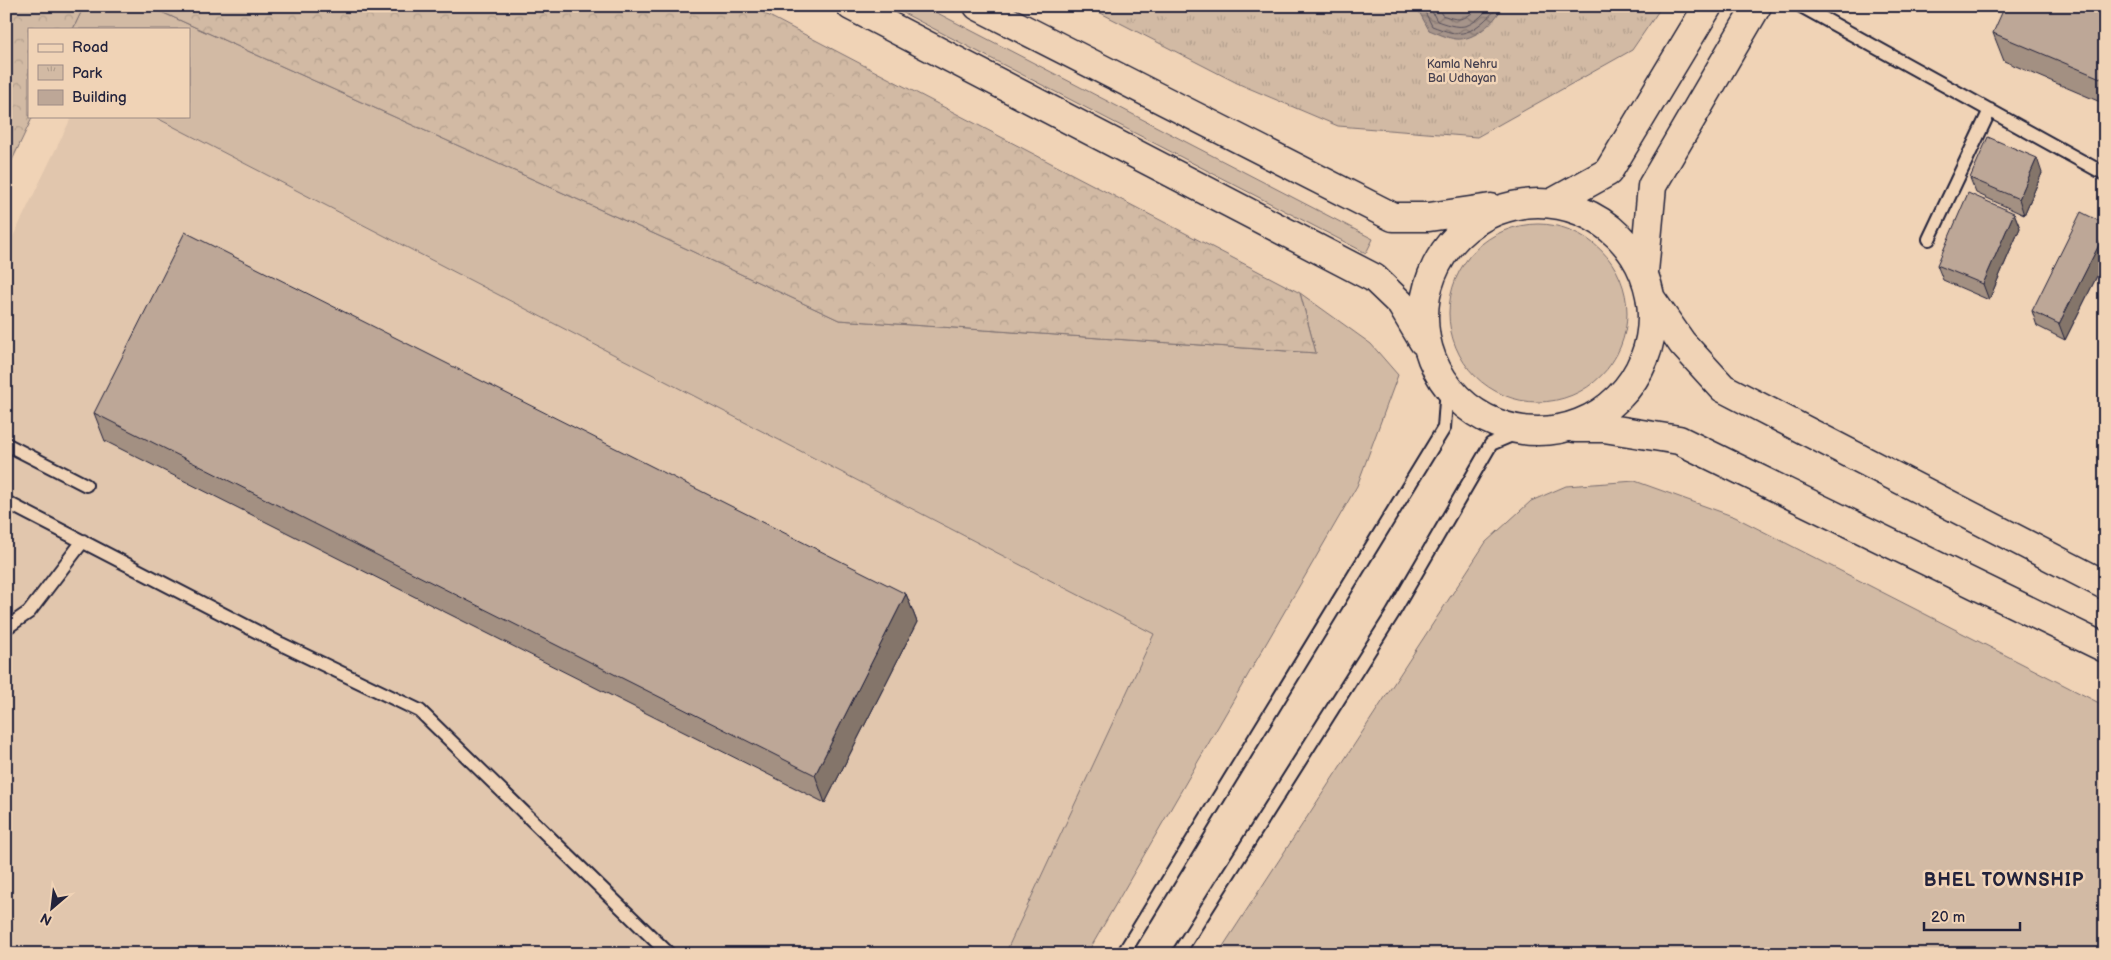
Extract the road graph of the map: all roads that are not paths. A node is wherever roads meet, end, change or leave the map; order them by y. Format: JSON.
{"nodes":[{"id":1,"x":851,"y":6,"type":"edge"},
{"id":2,"x":978,"y":6,"type":"edge"},
{"id":3,"x":1708,"y":6,"type":"edge"},
{"id":4,"x":1757,"y":6,"type":"edge"},
{"id":5,"x":1800,"y":6,"type":"edge"},
{"id":6,"x":1990,"y":110,"type":"junction"},
{"id":7,"x":2105,"y":174,"type":"edge"},
{"id":8,"x":1552,"y":203,"type":"junction"},
{"id":9,"x":1507,"y":206,"type":"junction"},
{"id":10,"x":1929,"y":239,"type":"dead end"},
{"id":11,"x":1644,"y":272,"type":"junction"},
{"id":12,"x":1652,"y":300,"type":"junction"},
{"id":13,"x":1427,"y":347,"type":"junction"},
{"id":14,"x":1447,"y":387,"type":"junction"},
{"id":15,"x":1568,"y":428,"type":"junction"},
{"id":16,"x":1524,"y":430,"type":"junction"},
{"id":17,"x":6,"y":444,"type":"edge"},
{"id":18,"x":86,"y":485,"type":"dead end"},
{"id":19,"x":6,"y":502,"type":"edge"},
{"id":20,"x":83,"y":541,"type":"junction"},
{"id":21,"x":2105,"y":585,"type":"edge"},
{"id":22,"x":6,"y":628,"type":"edge"},
{"id":23,"x":2105,"y":648,"type":"edge"},
{"id":24,"x":669,"y":954,"type":"edge"},
{"id":25,"x":1123,"y":954,"type":"edge"},
{"id":26,"x":1178,"y":954,"type":"edge"}],
"edges":[{"from":1,"to":13,"type":"main road"},
{"from":2,"to":9,"type":"main road"},
{"from":3,"to":8,"type":"main road"},
{"from":4,"to":11,"type":"main road"},
{"from":5,"to":6,"type":"lane"},
{"from":6,"to":7,"type":"lane"},
{"from":6,"to":10,"type":"lane"},
{"from":8,"to":9,"type":"main road"},
{"from":8,"to":11,"type":"main road"},
{"from":9,"to":13,"type":"main road"},
{"from":11,"to":12,"type":"main road"},
{"from":12,"to":15,"type":"main road"},
{"from":12,"to":21,"type":"main road"},
{"from":13,"to":14,"type":"main road"},
{"from":14,"to":16,"type":"main road"},
{"from":14,"to":25,"type":"lane"},
{"from":15,"to":16,"type":"main road"},
{"from":15,"to":23,"type":"main road"},
{"from":16,"to":26,"type":"lane"},
{"from":17,"to":18,"type":"lane"},
{"from":19,"to":20,"type":"lane"},
{"from":20,"to":22,"type":"lane"},
{"from":20,"to":24,"type":"lane"}]}
